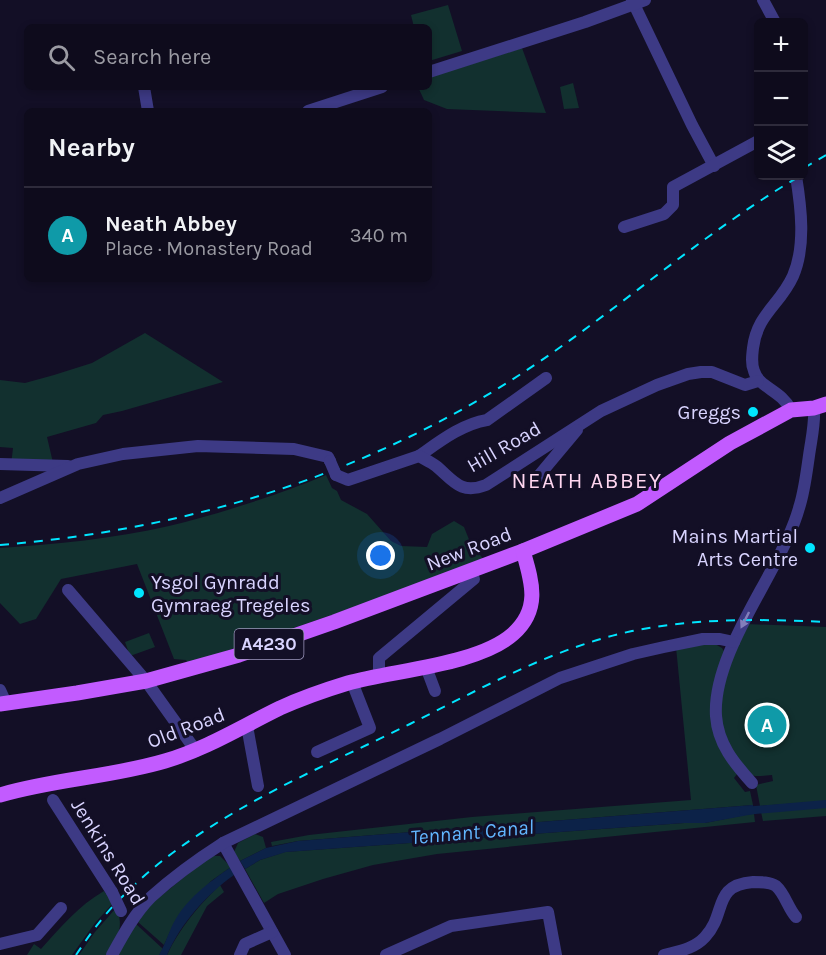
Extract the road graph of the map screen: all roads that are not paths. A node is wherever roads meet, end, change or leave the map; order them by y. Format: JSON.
{"nodes":[{"id":1,"x":763,"y":0,"type":"edge"},
{"id":2,"x":637,"y":2,"type":"edge"},
{"id":3,"x":773,"y":18,"type":"edge"},
{"id":4,"x":432,"y":71,"type":"edge"},
{"id":5,"x":144,"y":90,"type":"edge"},
{"id":6,"x":373,"y":90,"type":"edge"},
{"id":7,"x":148,"y":108,"type":"edge"},
{"id":8,"x":317,"y":108,"type":"edge"},
{"id":9,"x":754,"y":144,"type":"edge"},
{"id":10,"x":714,"y":166,"type":"junction"},
{"id":11,"x":797,"y":180,"type":"edge"},
{"id":12,"x":624,"y":227,"type":"dead end"},
{"id":13,"x":546,"y":378,"type":"dead end"},
{"id":14,"x":758,"y":381,"type":"junction"},
{"id":15,"x":820,"y":406,"type":"edge"},
{"id":16,"x":791,"y":410,"type":"junction"},
{"id":17,"x":583,"y":422,"type":"junction"},
{"id":18,"x":419,"y":456,"type":"junction"},
{"id":19,"x":0,"y":464,"type":"edge"},
{"id":20,"x":78,"y":464,"type":"junction"},
{"id":21,"x":536,"y":479,"type":"dead end"},
{"id":22,"x":0,"y":498,"type":"edge"},
{"id":23,"x":523,"y":551,"type":"junction"},
{"id":24,"x":474,"y":579,"type":"dead end"},
{"id":25,"x":68,"y":590,"type":"dead end"},
{"id":26,"x":734,"y":642,"type":"junction"},
{"id":27,"x":426,"y":667,"type":"junction"},
{"id":28,"x":379,"y":675,"type":"junction"},
{"id":29,"x":146,"y":681,"type":"junction"},
{"id":30,"x":352,"y":682,"type":"junction"},
{"id":31,"x":435,"y":691,"type":"dead end"},
{"id":32,"x":2,"y":699,"type":"edge"},
{"id":33,"x":247,"y":726,"type":"junction"},
{"id":34,"x":196,"y":751,"type":"junction"},
{"id":35,"x":316,"y":752,"type":"dead end"},
{"id":36,"x":752,"y":783,"type":"dead end"},
{"id":37,"x":258,"y":786,"type":"dead end"},
{"id":38,"x":0,"y":793,"type":"edge"},
{"id":39,"x":53,"y":800,"type":"dead end"},
{"id":40,"x":223,"y":843,"type":"junction"},
{"id":41,"x":61,"y":908,"type":"dead end"},
{"id":42,"x":796,"y":917,"type":"dead end"},
{"id":43,"x":130,"y":923,"type":"junction"},
{"id":44,"x":272,"y":932,"type":"junction"},
{"id":45,"x":0,"y":944,"type":"edge"},
{"id":46,"x":111,"y":955,"type":"edge"},
{"id":47,"x":240,"y":955,"type":"edge"},
{"id":48,"x":285,"y":955,"type":"edge"},
{"id":49,"x":386,"y":955,"type":"edge"},
{"id":50,"x":556,"y":955,"type":"edge"},
{"id":51,"x":664,"y":955,"type":"edge"}],
"edges":[{"from":1,"to":3,"type":"street"},
{"from":2,"to":4,"type":"street"},
{"from":2,"to":10,"type":"street"},
{"from":5,"to":7,"type":"street"},
{"from":6,"to":8,"type":"street"},
{"from":9,"to":10,"type":"street"},
{"from":10,"to":12,"type":"street"},
{"from":11,"to":14,"type":"street"},
{"from":13,"to":18,"type":"street"},
{"from":14,"to":16,"type":"street"},
{"from":14,"to":17,"type":"street","name":"Hill Road"},
{"from":15,"to":16,"type":"main road","name":"New Road","number":"A4230"},
{"from":15,"to":26,"type":"street","one_way":true},
{"from":16,"to":23,"type":"main road","name":"New Road","number":"A4230"},
{"from":17,"to":18,"type":"street","name":"Hill Road"},
{"from":17,"to":21,"type":"street"},
{"from":18,"to":20,"type":"street","bridge":true},
{"from":19,"to":20,"type":"street"},
{"from":20,"to":22,"type":"street"},
{"from":23,"to":27,"type":"main road","name":"Old Road"},
{"from":23,"to":29,"type":"main road","name":"New Road","number":"A4230"},
{"from":24,"to":28,"type":"street"},
{"from":25,"to":29,"type":"street"},
{"from":26,"to":36,"type":"street"},
{"from":26,"to":40,"type":"street"},
{"from":27,"to":28,"type":"main road","name":"Old Road"},
{"from":27,"to":31,"type":"street"},
{"from":28,"to":30,"type":"main road","name":"Old Road"},
{"from":29,"to":32,"type":"main road","name":"New Road","number":"A4230"},
{"from":29,"to":34,"type":"street"},
{"from":30,"to":33,"type":"main road","name":"Old Road"},
{"from":30,"to":35,"type":"street"},
{"from":33,"to":34,"type":"main road","name":"Old Road"},
{"from":33,"to":37,"type":"street"},
{"from":34,"to":38,"type":"main road","name":"Old Road"},
{"from":39,"to":43,"type":"street","name":"Jenkins Road","bridge":true},
{"from":40,"to":43,"type":"street"},
{"from":40,"to":44,"type":"street"},
{"from":41,"to":45,"type":"street"},
{"from":42,"to":51,"type":"street"},
{"from":43,"to":46,"type":"street"},
{"from":44,"to":47,"type":"street"},
{"from":44,"to":48,"type":"street"},
{"from":49,"to":50,"type":"street"}]}
